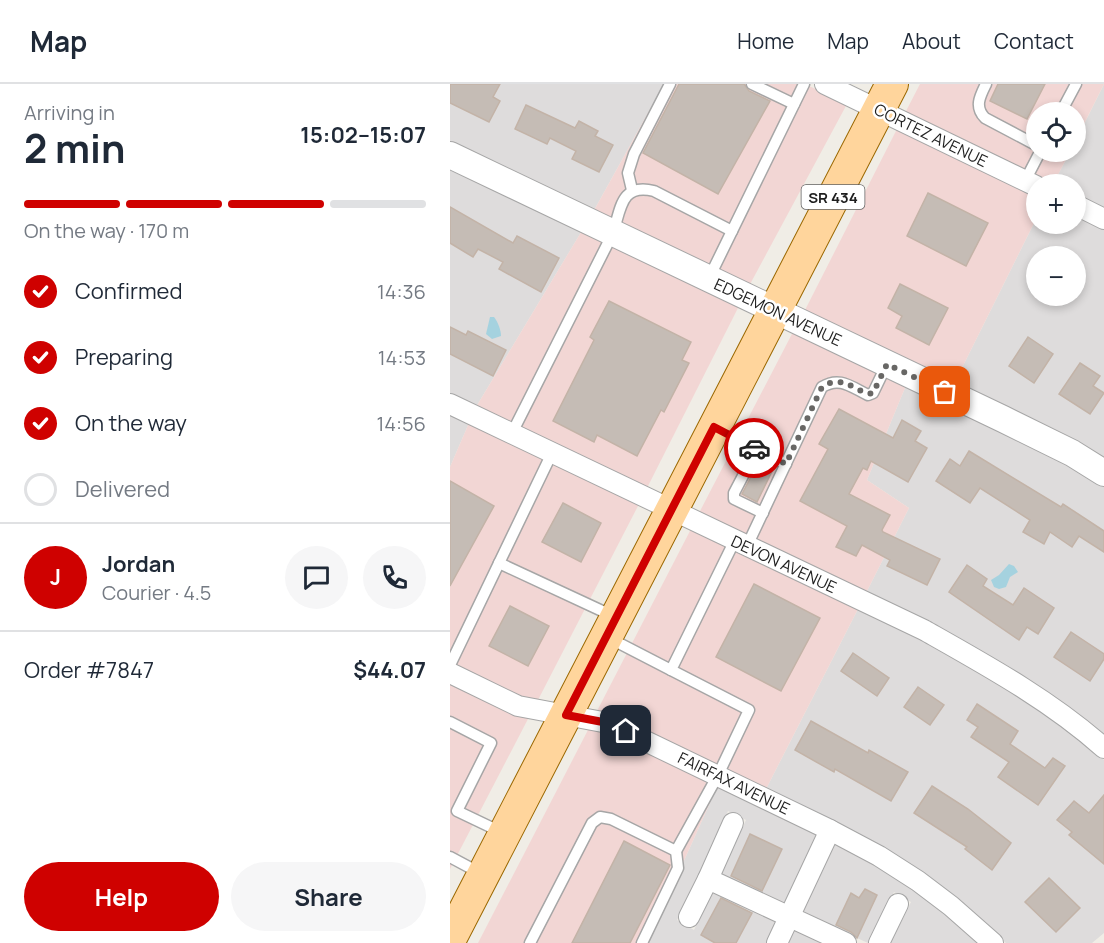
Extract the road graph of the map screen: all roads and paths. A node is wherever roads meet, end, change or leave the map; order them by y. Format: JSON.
{"nodes":[{"id":1,"x":670,"y":84,"type":"edge"},
{"id":2,"x":752,"y":84,"type":"edge"},
{"id":3,"x":804,"y":84,"type":"edge"},
{"id":4,"x":825,"y":84,"type":"edge"},
{"id":5,"x":986,"y":84,"type":"edge"},
{"id":6,"x":1076,"y":84,"type":"edge"},
{"id":7,"x":886,"y":97,"type":"edge"},
{"id":8,"x":1066,"y":102,"type":"edge"},
{"id":9,"x":794,"y":104,"type":"junction"},
{"id":10,"x":1026,"y":140,"type":"edge"},
{"id":11,"x":450,"y":155,"type":"edge"},
{"id":12,"x":1026,"y":180,"type":"edge"},
{"id":13,"x":632,"y":190,"type":"junction"},
{"id":14,"x":1086,"y":210,"type":"edge"},
{"id":15,"x":1104,"y":219,"type":"edge"},
{"id":16,"x":732,"y":231,"type":"junction"},
{"id":17,"x":613,"y":233,"type":"junction"},
{"id":18,"x":709,"y":279,"type":"junction"},
{"id":19,"x":774,"y":310,"type":"junction"},
{"id":20,"x":887,"y":364,"type":"junction"},
{"id":21,"x":450,"y":404,"type":"edge"},
{"id":22,"x":714,"y":427,"type":"junction"},
{"id":23,"x":512,"y":433,"type":"junction"},
{"id":24,"x":757,"y":449,"type":"junction"},
{"id":25,"x":552,"y":453,"type":"junction"},
{"id":26,"x":786,"y":464,"type":"junction"},
{"id":27,"x":1104,"y":473,"type":"edge"},
{"id":28,"x":671,"y":510,"type":"junction"},
{"id":29,"x":763,"y":513,"type":"junction"},
{"id":30,"x":741,"y":543,"type":"junction"},
{"id":31,"x":499,"y":563,"type":"junction"},
{"id":32,"x":611,"y":627,"type":"junction"},
{"id":33,"x":450,"y":665,"type":"edge"},
{"id":34,"x":671,"y":670,"type":"junction"},
{"id":35,"x":450,"y":673,"type":"edge"},
{"id":36,"x":566,"y":715,"type":"junction"},
{"id":37,"x":450,"y":722,"type":"edge"},
{"id":38,"x":1104,"y":748,"type":"edge"},
{"id":39,"x":718,"y":775,"type":"junction"},
{"id":40,"x":734,"y":823,"type":"dead end"},
{"id":41,"x":830,"y":830,"type":"junction"},
{"id":42,"x":504,"y":834,"type":"junction"},
{"id":43,"x":676,"y":851,"type":"junction"},
{"id":44,"x":450,"y":857,"type":"edge"},
{"id":45,"x":483,"y":875,"type":"junction"},
{"id":46,"x":708,"y":879,"type":"junction"},
{"id":47,"x":898,"y":904,"type":"dead end"},
{"id":48,"x":789,"y":916,"type":"junction"},
{"id":49,"x":689,"y":917,"type":"dead end"},
{"id":50,"x":454,"y":920,"type":"edge"},
{"id":51,"x":530,"y":943,"type":"edge"},
{"id":52,"x":642,"y":943,"type":"edge"},
{"id":53,"x":777,"y":943,"type":"edge"},
{"id":54,"x":846,"y":943,"type":"edge"},
{"id":55,"x":879,"y":943,"type":"edge"},
{"id":56,"x":993,"y":943,"type":"edge"}],
"edges":[{"from":1,"to":13,"type":"lane"},
{"from":2,"to":9,"type":"lane"},
{"from":3,"to":9,"type":"lane"},
{"from":4,"to":7,"type":"street","name":"CORTEZ AVENUE"},
{"from":5,"to":10,"type":"lane"},
{"from":6,"to":8,"type":"lane"},
{"from":7,"to":12,"type":"street","name":"CORTEZ AVENUE"},
{"from":7,"to":19,"type":"main road","number":"SR 434"},
{"from":9,"to":16,"type":"lane"},
{"from":11,"to":17,"type":"street","name":"EDGEMON AVENUE"},
{"from":13,"to":16,"type":"lane"},
{"from":13,"to":17,"type":"lane"},
{"from":14,"to":15,"type":"street"},
{"from":16,"to":18,"type":"lane"},
{"from":17,"to":18,"type":"street","name":"EDGEMON AVENUE"},
{"from":17,"to":23,"type":"lane"},
{"from":18,"to":19,"type":"street","name":"EDGEMON AVENUE"},
{"from":19,"to":20,"type":"street","name":"EDGEMON AVENUE"},
{"from":19,"to":22,"type":"main road","number":"SR 434"},
{"from":20,"to":26,"type":"lane"},
{"from":20,"to":27,"type":"street","name":"EDGEMON AVENUE"},
{"from":21,"to":23,"type":"street","name":"DEVON AVENUE"},
{"from":22,"to":24,"type":"lane"},
{"from":22,"to":28,"type":"main road","number":"SR 434"},
{"from":23,"to":25,"type":"street","name":"DEVON AVENUE"},
{"from":24,"to":26,"type":"lane"},
{"from":24,"to":29,"type":"lane"},
{"from":25,"to":28,"type":"street","name":"DEVON AVENUE"},
{"from":25,"to":31,"type":"lane"},
{"from":26,"to":29,"type":"lane"},
{"from":28,"to":30,"type":"street","name":"DEVON AVENUE"},
{"from":28,"to":32,"type":"main road","number":"SR 434"},
{"from":29,"to":30,"type":"lane"},
{"from":30,"to":34,"type":"lane"},
{"from":30,"to":38,"type":"street","name":"DEVON AVENUE"},
{"from":31,"to":32,"type":"lane"},
{"from":31,"to":33,"type":"lane"},
{"from":32,"to":34,"type":"lane"},
{"from":32,"to":36,"type":"main road","number":"SR 434"},
{"from":34,"to":39,"type":"lane"},
{"from":35,"to":36,"type":"street","name":"FAIRFAX AVENUE"},
{"from":36,"to":39,"type":"street","name":"FAIRFAX AVENUE"},
{"from":36,"to":42,"type":"main road","number":"SR 434"},
{"from":37,"to":42,"type":"lane"},
{"from":39,"to":41,"type":"street","name":"FAIRFAX AVENUE"},
{"from":39,"to":43,"type":"lane"},
{"from":40,"to":46,"type":"street"},
{"from":41,"to":48,"type":"street"},
{"from":41,"to":56,"type":"street","name":"FAIRFAX AVENUE"},
{"from":42,"to":45,"type":"main road","number":"SR 434"},
{"from":43,"to":51,"type":"lane"},
{"from":43,"to":52,"type":"lane"},
{"from":44,"to":45,"type":"lane"},
{"from":45,"to":50,"type":"main road","number":"SR 434"},
{"from":46,"to":48,"type":"street"},
{"from":46,"to":49,"type":"street"},
{"from":47,"to":55,"type":"street"},
{"from":48,"to":53,"type":"street"},
{"from":48,"to":54,"type":"street"}]}
